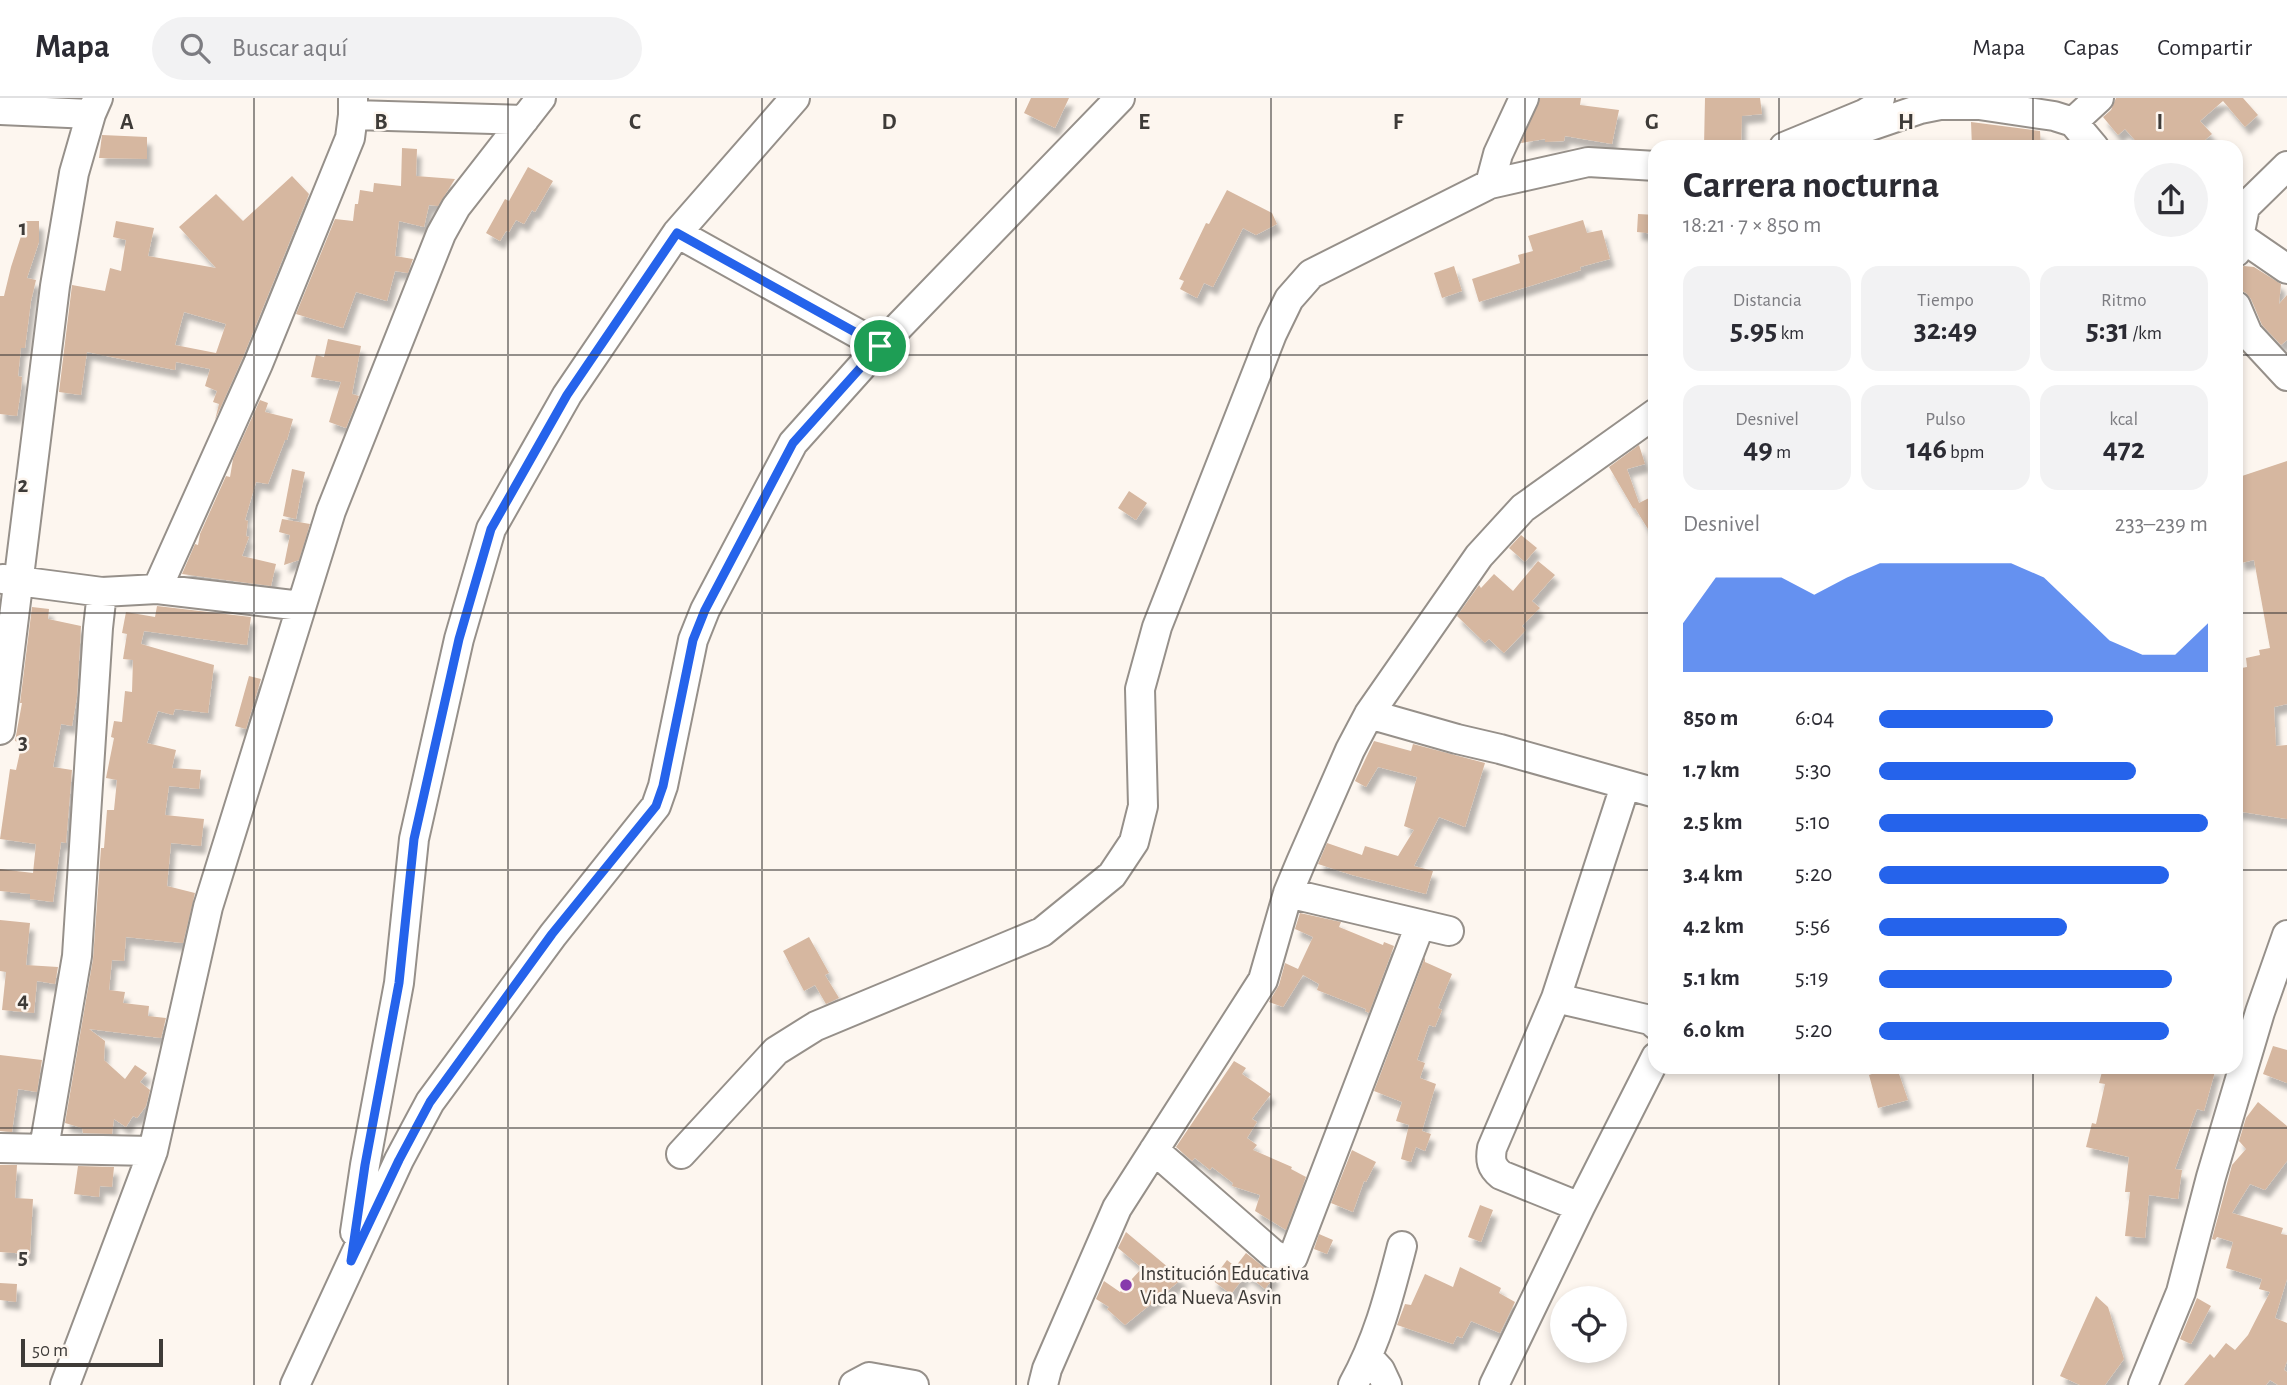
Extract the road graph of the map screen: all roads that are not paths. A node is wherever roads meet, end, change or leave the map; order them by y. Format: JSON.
{"nodes":[{"id":1,"x":541,"y":98,"type":"edge"},
{"id":2,"x":795,"y":98,"type":"edge"},
{"id":3,"x":1120,"y":98,"type":"edge"},
{"id":4,"x":1524,"y":98,"type":"edge"},
{"id":5,"x":1880,"y":98,"type":"edge"},
{"id":6,"x":2099,"y":98,"type":"edge"},
{"id":7,"x":94,"y":106,"type":"edge"},
{"id":8,"x":353,"y":106,"type":"edge"},
{"id":9,"x":0,"y":110,"type":"edge"},
{"id":10,"x":524,"y":120,"type":"junction"},
{"id":11,"x":2073,"y":122,"type":"junction"},
{"id":12,"x":1801,"y":140,"type":"edge"},
{"id":13,"x":1834,"y":140,"type":"edge"},
{"id":14,"x":2088,"y":140,"type":"edge"},
{"id":15,"x":1648,"y":166,"type":"edge"},
{"id":16,"x":2287,"y":166,"type":"edge"},
{"id":17,"x":1490,"y":184,"type":"junction"},
{"id":18,"x":2243,"y":205,"type":"edge"},
{"id":19,"x":677,"y":233,"type":"junction"},
{"id":20,"x":2243,"y":247,"type":"edge"},
{"id":21,"x":2287,"y":269,"type":"edge"},
{"id":22,"x":2243,"y":322,"type":"edge"},
{"id":23,"x":880,"y":346,"type":"junction"},
{"id":24,"x":2287,"y":376,"type":"edge"},
{"id":25,"x":1648,"y":419,"type":"edge"},
{"id":26,"x":10,"y":580,"type":"edge"},
{"id":27,"x":157,"y":589,"type":"junction"},
{"id":28,"x":102,"y":592,"type":"junction"},
{"id":29,"x":301,"y":606,"type":"junction"},
{"id":30,"x":1369,"y":714,"type":"junction"},
{"id":31,"x":0,"y":730,"type":"edge"},
{"id":32,"x":1625,"y":786,"type":"junction"},
{"id":33,"x":1648,"y":791,"type":"edge"},
{"id":34,"x":1288,"y":893,"type":"junction"},
{"id":35,"x":1420,"y":925,"type":"junction"},
{"id":36,"x":1449,"y":931,"type":"dead end"},
{"id":37,"x":2287,"y":935,"type":"edge"},
{"id":38,"x":1556,"y":998,"type":"junction"},
{"id":39,"x":1648,"y":1020,"type":"edge"},
{"id":40,"x":2243,"y":1069,"type":"edge"},
{"id":41,"x":1648,"y":1073,"type":"edge"},
{"id":42,"x":2242,"y":1074,"type":"edge"},
{"id":43,"x":0,"y":1148,"type":"edge"},
{"id":44,"x":44,"y":1148,"type":"junction"},
{"id":45,"x":1154,"y":1150,"type":"junction"},
{"id":46,"x":153,"y":1151,"type":"junction"},
{"id":47,"x":681,"y":1154,"type":"dead end"},
{"id":48,"x":1580,"y":1207,"type":"junction"},
{"id":49,"x":1402,"y":1246,"type":"dead end"},
{"id":50,"x":351,"y":1261,"type":"junction"},
{"id":51,"x":1368,"y":1357,"type":"junction"},
{"id":52,"x":65,"y":1385,"type":"edge"},
{"id":53,"x":295,"y":1385,"type":"edge"},
{"id":54,"x":854,"y":1385,"type":"edge"},
{"id":55,"x":914,"y":1385,"type":"edge"},
{"id":56,"x":1043,"y":1385,"type":"edge"},
{"id":57,"x":1353,"y":1385,"type":"edge"},
{"id":58,"x":1387,"y":1385,"type":"edge"},
{"id":59,"x":1494,"y":1385,"type":"edge"},
{"id":60,"x":2143,"y":1385,"type":"edge"}],
"edges":[{"from":1,"to":10,"type":"street"},
{"from":2,"to":19,"type":"street"},
{"from":3,"to":23,"type":"street"},
{"from":4,"to":17,"type":"street"},
{"from":5,"to":12,"type":"street"},
{"from":6,"to":11,"type":"street"},
{"from":7,"to":9,"type":"street"},
{"from":7,"to":26,"type":"street"},
{"from":8,"to":10,"type":"street"},
{"from":8,"to":27,"type":"street"},
{"from":10,"to":29,"type":"street"},
{"from":11,"to":13,"type":"street"},
{"from":11,"to":14,"type":"street"},
{"from":15,"to":17,"type":"street"},
{"from":16,"to":18,"type":"street"},
{"from":17,"to":47,"type":"street"},
{"from":19,"to":23,"type":"street"},
{"from":19,"to":50,"type":"street"},
{"from":20,"to":21,"type":"street"},
{"from":22,"to":24,"type":"street"},
{"from":23,"to":50,"type":"street"},
{"from":25,"to":30,"type":"street"},
{"from":26,"to":28,"type":"street"},
{"from":26,"to":31,"type":"street"},
{"from":27,"to":28,"type":"street"},
{"from":27,"to":29,"type":"street"},
{"from":28,"to":44,"type":"street"},
{"from":29,"to":46,"type":"street"},
{"from":30,"to":32,"type":"street"},
{"from":30,"to":34,"type":"street"},
{"from":32,"to":33,"type":"street"},
{"from":32,"to":38,"type":"street"},
{"from":34,"to":35,"type":"street"},
{"from":34,"to":45,"type":"street"},
{"from":35,"to":36,"type":"street"},
{"from":35,"to":45,"type":"street"},
{"from":37,"to":40,"type":"street"},
{"from":38,"to":39,"type":"street"},
{"from":38,"to":48,"type":"street"},
{"from":41,"to":48,"type":"street"},
{"from":42,"to":60,"type":"street"},
{"from":43,"to":44,"type":"street"},
{"from":44,"to":46,"type":"street"},
{"from":45,"to":56,"type":"street"},
{"from":46,"to":52,"type":"street"},
{"from":48,"to":59,"type":"street"},
{"from":49,"to":51,"type":"street"},
{"from":50,"to":53,"type":"street"},
{"from":51,"to":57,"type":"street"},
{"from":51,"to":58,"type":"street"},
{"from":54,"to":55,"type":"street"}]}
